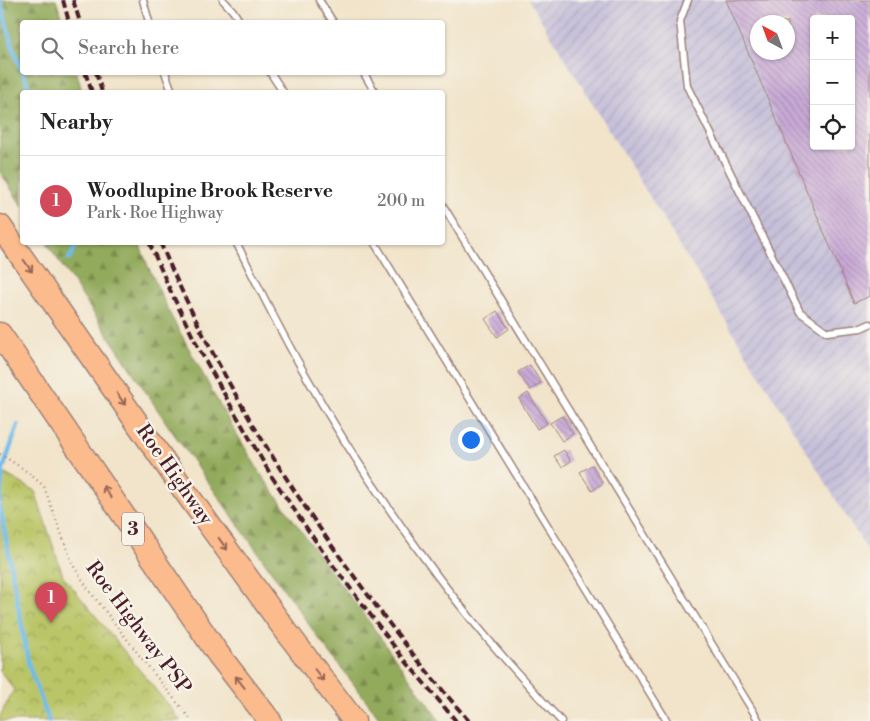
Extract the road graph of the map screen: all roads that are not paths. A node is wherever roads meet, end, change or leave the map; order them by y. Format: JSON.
{"nodes":[{"id":1,"x":143,"y":0,"type":"edge"},
{"id":2,"x":223,"y":0,"type":"edge"},
{"id":3,"x":319,"y":0,"type":"edge"},
{"id":4,"x":688,"y":0,"type":"edge"},
{"id":5,"x":148,"y":20,"type":"edge"},
{"id":6,"x":239,"y":20,"type":"edge"},
{"id":7,"x":332,"y":20,"type":"edge"},
{"id":8,"x":166,"y":75,"type":"edge"},
{"id":9,"x":272,"y":75,"type":"edge"},
{"id":10,"x":365,"y":75,"type":"edge"},
{"id":11,"x":171,"y":90,"type":"edge"},
{"id":12,"x":281,"y":90,"type":"edge"},
{"id":13,"x":374,"y":90,"type":"edge"},
{"id":14,"x":445,"y":209,"type":"edge"},
{"id":15,"x":0,"y":226,"type":"edge"},
{"id":16,"x":238,"y":245,"type":"edge"},
{"id":17,"x":376,"y":245,"type":"edge"},
{"id":18,"x":870,"y":324,"type":"edge"},
{"id":19,"x":0,"y":334,"type":"edge"},
{"id":20,"x":270,"y":721,"type":"edge"},
{"id":21,"x":354,"y":721,"type":"edge"},
{"id":22,"x":561,"y":721,"type":"edge"},
{"id":23,"x":667,"y":721,"type":"edge"},
{"id":24,"x":759,"y":721,"type":"edge"}],
"edges":[{"from":1,"to":5,"type":"lane"},
{"from":2,"to":6,"type":"lane"},
{"from":3,"to":7,"type":"lane"},
{"from":4,"to":18,"type":"lane"},
{"from":8,"to":11,"type":"lane"},
{"from":9,"to":12,"type":"lane"},
{"from":10,"to":13,"type":"lane"},
{"from":14,"to":24,"type":"lane"},
{"from":15,"to":21,"type":"highway","name":"Roe Highway","one_way":true},
{"from":16,"to":22,"type":"lane"},
{"from":17,"to":23,"type":"lane"},
{"from":20,"to":19,"type":"highway","number":"3","one_way":true}]}
